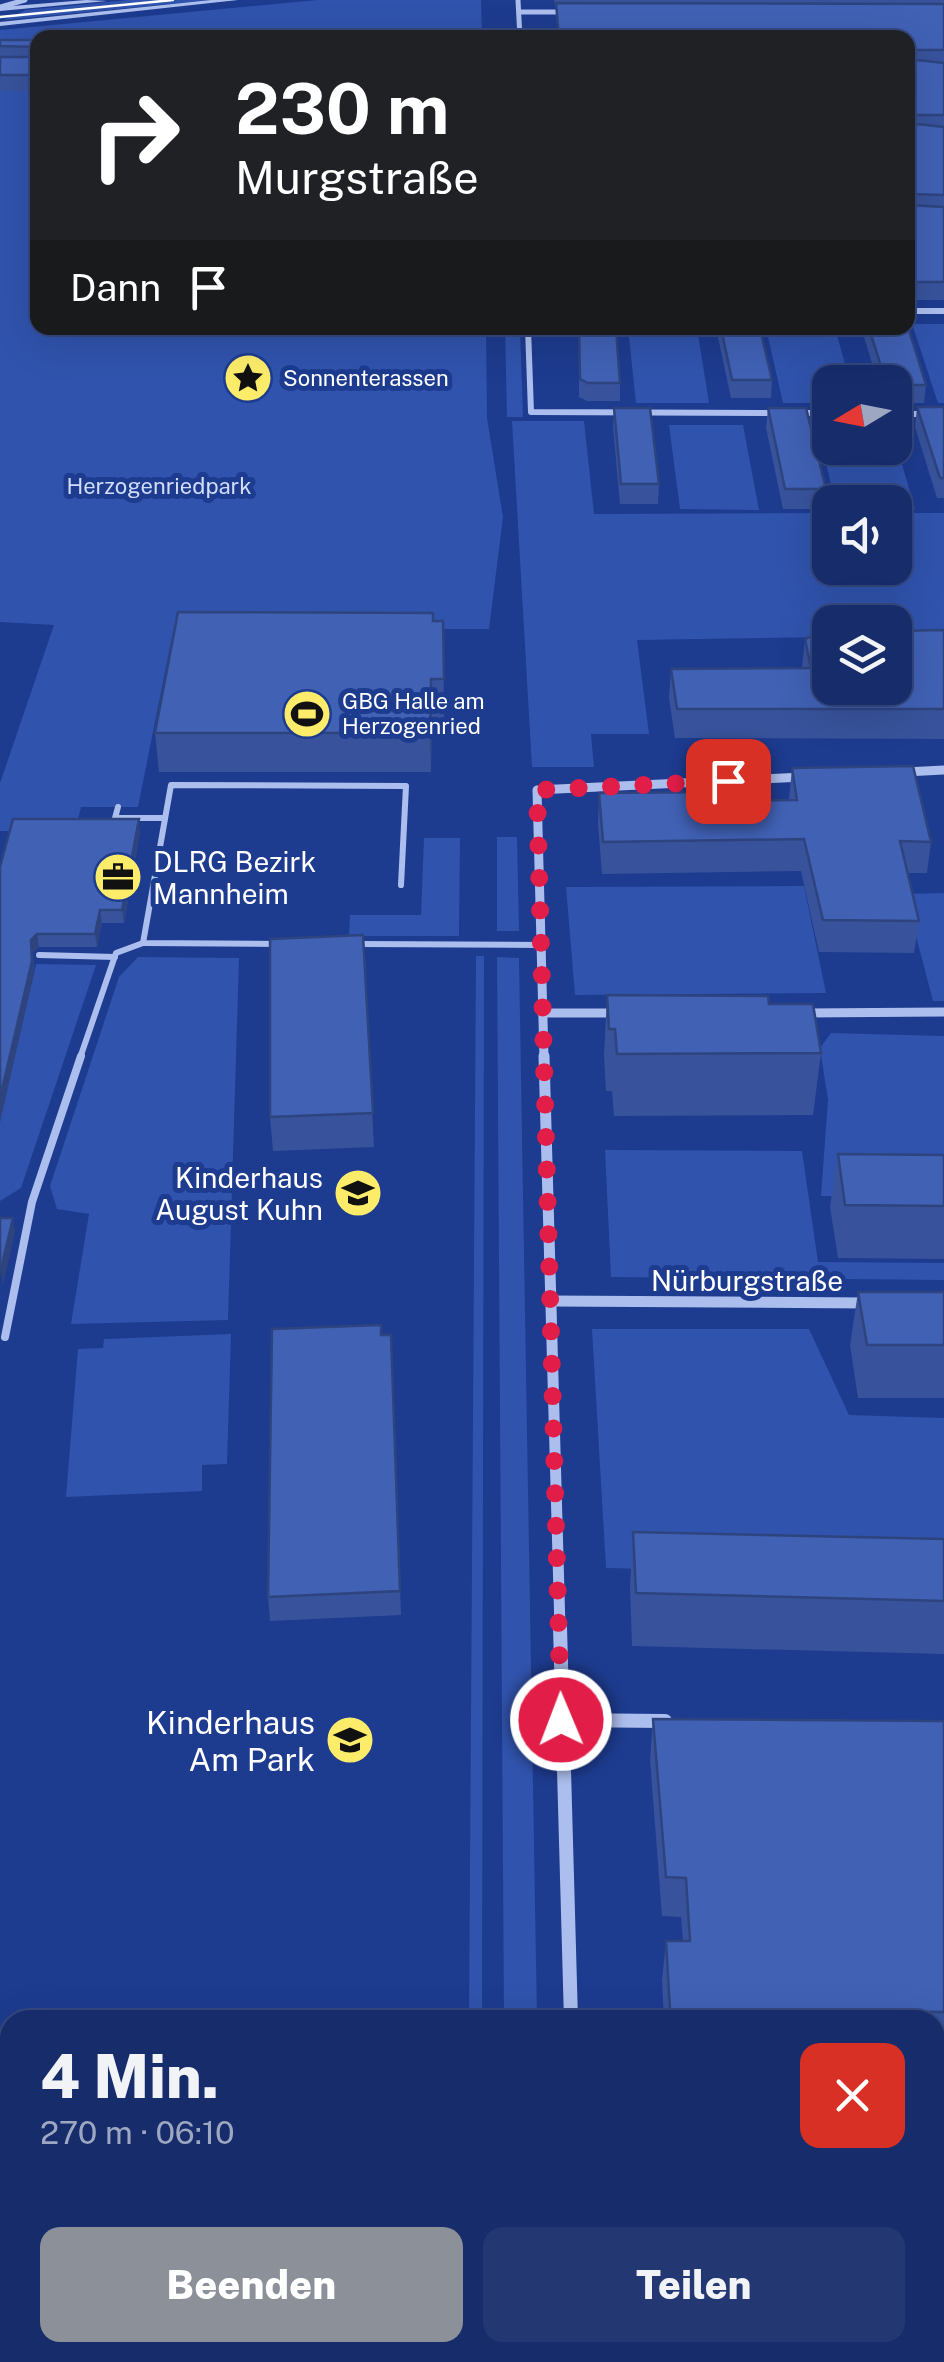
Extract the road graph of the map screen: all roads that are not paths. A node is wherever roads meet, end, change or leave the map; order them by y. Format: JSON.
{"nodes":[{"id":1,"x":25,"y":0,"type":"edge"},
{"id":2,"x":109,"y":0,"type":"edge"},
{"id":3,"x":234,"y":0,"type":"edge"},
{"id":4,"x":518,"y":0,"type":"edge"},
{"id":5,"x":0,"y":8,"type":"edge"},
{"id":6,"x":519,"y":12,"type":"junction"},
{"id":7,"x":577,"y":12,"type":"edge"},
{"id":8,"x":0,"y":24,"type":"edge"},
{"id":9,"x":520,"y":30,"type":"edge"},
{"id":10,"x":915,"y":311,"type":"edge"},
{"id":11,"x":944,"y":311,"type":"edge"},
{"id":12,"x":528,"y":335,"type":"edge"},
{"id":13,"x":812,"y":414,"type":"edge"},
{"id":14,"x":912,"y":414,"type":"edge"},
{"id":15,"x":944,"y":414,"type":"edge"},
{"id":16,"x":944,"y":770,"type":"edge"},
{"id":17,"x":884,"y":773,"type":"edge"},
{"id":18,"x":825,"y":776,"type":"edge"},
{"id":19,"x":118,"y":806,"type":"dead end"},
{"id":20,"x":166,"y":818,"type":"junction"},
{"id":21,"x":401,"y":885,"type":"dead end"},
{"id":22,"x":143,"y":943,"type":"junction"},
{"id":23,"x":289,"y":944,"type":"edge"},
{"id":24,"x":346,"y":944,"type":"edge"},
{"id":25,"x":540,"y":945,"type":"junction"},
{"id":26,"x":38,"y":955,"type":"dead end"},
{"id":27,"x":115,"y":957,"type":"junction"},
{"id":28,"x":542,"y":1012,"type":"junction"},
{"id":29,"x":636,"y":1012,"type":"edge"},
{"id":30,"x":786,"y":1012,"type":"edge"},
{"id":31,"x":944,"y":1012,"type":"edge"},
{"id":32,"x":550,"y":1301,"type":"junction"},
{"id":33,"x":874,"y":1303,"type":"edge"},
{"id":34,"x":5,"y":1337,"type":"dead end"},
{"id":35,"x":561,"y":1720,"type":"junction"},
{"id":36,"x":673,"y":1721,"type":"edge"},
{"id":37,"x":571,"y":2010,"type":"edge"}],
"edges":[{"from":1,"to":5,"type":"street"},
{"from":2,"to":5,"type":"street"},
{"from":3,"to":8,"type":"street"},
{"from":4,"to":6,"type":"street"},
{"from":6,"to":7,"type":"street"},
{"from":6,"to":9,"type":"street"},
{"from":10,"to":11,"type":"street"},
{"from":12,"to":13,"type":"street"},
{"from":14,"to":15,"type":"street"},
{"from":16,"to":17,"type":"street"},
{"from":18,"to":25,"type":"street"},
{"from":19,"to":20,"type":"lane"},
{"from":20,"to":21,"type":"lane"},
{"from":20,"to":22,"type":"lane"},
{"from":22,"to":23,"type":"lane"},
{"from":22,"to":27,"type":"lane"},
{"from":24,"to":25,"type":"lane"},
{"from":25,"to":28,"type":"street"},
{"from":26,"to":27,"type":"lane"},
{"from":27,"to":34,"type":"lane"},
{"from":28,"to":29,"type":"street"},
{"from":28,"to":32,"type":"street"},
{"from":30,"to":31,"type":"street"},
{"from":32,"to":33,"type":"street","name":"Nürburgstraße"},
{"from":32,"to":35,"type":"street"},
{"from":35,"to":36,"type":"street"},
{"from":35,"to":37,"type":"street"}]}
